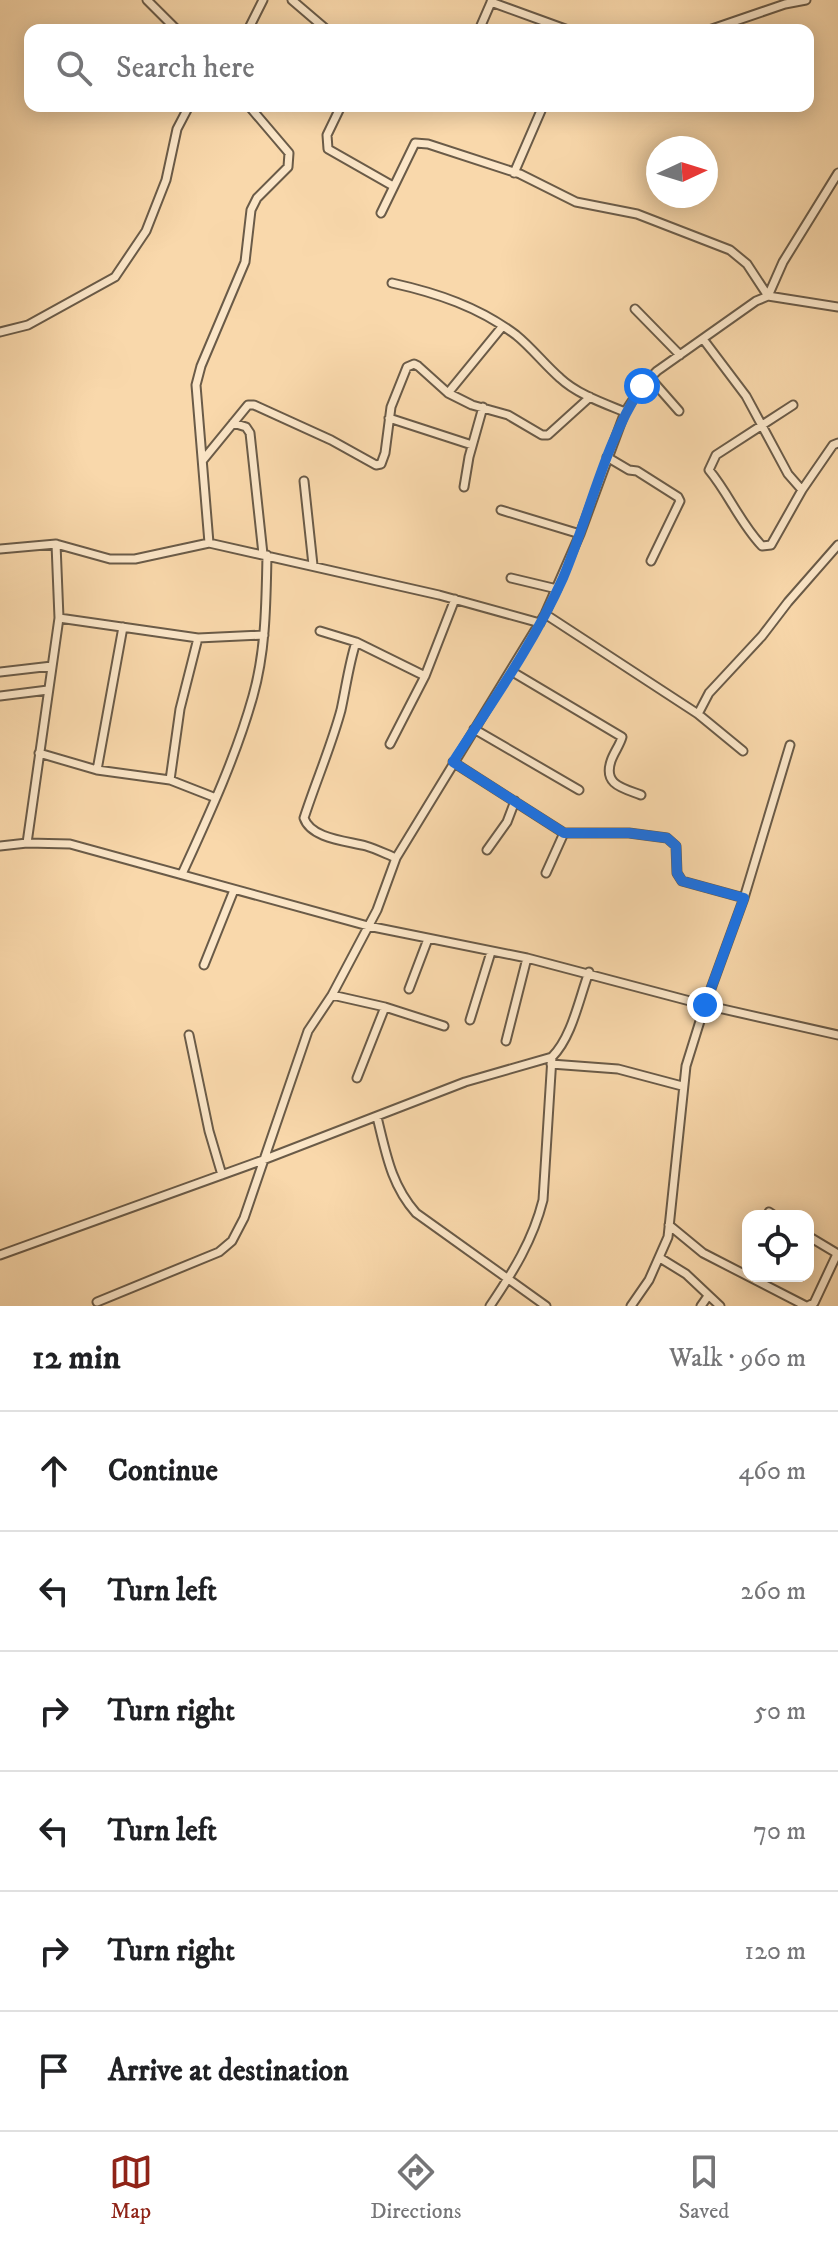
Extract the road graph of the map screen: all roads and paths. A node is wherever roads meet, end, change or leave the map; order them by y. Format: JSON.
{"nodes":[{"id":1,"x":147,"y":0,"type":"edge"},
{"id":2,"x":263,"y":0,"type":"edge"},
{"id":3,"x":292,"y":0,"type":"edge"},
{"id":4,"x":806,"y":0,"type":"edge"},
{"id":5,"x":492,"y":1,"type":"edge"},
{"id":6,"x":171,"y":24,"type":"edge"},
{"id":7,"x":251,"y":24,"type":"edge"},
{"id":8,"x":320,"y":24,"type":"edge"},
{"id":9,"x":482,"y":24,"type":"edge"},
{"id":10,"x":552,"y":24,"type":"edge"},
{"id":11,"x":727,"y":24,"type":"edge"},
{"id":12,"x":186,"y":112,"type":"edge"},
{"id":13,"x":254,"y":112,"type":"edge"},
{"id":14,"x":338,"y":112,"type":"edge"},
{"id":15,"x":540,"y":112,"type":"edge"},
{"id":16,"x":514,"y":173,"type":"junction"},
{"id":17,"x":838,"y":173,"type":"edge"},
{"id":18,"x":393,"y":186,"type":"junction"},
{"id":19,"x":381,"y":213,"type":"dead end"},
{"id":20,"x":392,"y":283,"type":"dead end"},
{"id":21,"x":768,"y":296,"type":"junction"},
{"id":22,"x":838,"y":307,"type":"edge"},
{"id":23,"x":635,"y":309,"type":"dead end"},
{"id":24,"x":502,"y":327,"type":"junction"},
{"id":25,"x":0,"y":332,"type":"edge"},
{"id":26,"x":703,"y":339,"type":"junction"},
{"id":27,"x":680,"y":355,"type":"junction"},
{"id":28,"x":650,"y":378,"type":"junction"},
{"id":29,"x":448,"y":393,"type":"junction"},
{"id":30,"x":590,"y":397,"type":"junction"},
{"id":31,"x":793,"y":405,"type":"dead end"},
{"id":32,"x":483,"y":407,"type":"junction"},
{"id":33,"x":679,"y":411,"type":"dead end"},
{"id":34,"x":625,"y":412,"type":"junction"},
{"id":35,"x":389,"y":418,"type":"junction"},
{"id":36,"x":233,"y":423,"type":"junction"},
{"id":37,"x":762,"y":425,"type":"junction"},
{"id":38,"x":838,"y":443,"type":"edge"},
{"id":39,"x":472,"y":445,"type":"junction"},
{"id":40,"x":607,"y":457,"type":"junction"},
{"id":41,"x":203,"y":460,"type":"junction"},
{"id":42,"x":304,"y":481,"type":"dead end"},
{"id":43,"x":464,"y":487,"type":"dead end"},
{"id":44,"x":802,"y":490,"type":"junction"},
{"id":45,"x":501,"y":510,"type":"dead end"},
{"id":46,"x":580,"y":534,"type":"junction"},
{"id":47,"x":209,"y":543,"type":"junction"},
{"id":48,"x":56,"y":544,"type":"junction"},
{"id":49,"x":838,"y":545,"type":"edge"},
{"id":50,"x":0,"y":549,"type":"edge"},
{"id":51,"x":265,"y":554,"type":"junction"},
{"id":52,"x":651,"y":561,"type":"dead end"},
{"id":53,"x":313,"y":565,"type":"junction"},
{"id":54,"x":511,"y":578,"type":"dead end"},
{"id":55,"x":557,"y":589,"type":"junction"},
{"id":56,"x":455,"y":599,"type":"junction"},
{"id":57,"x":545,"y":614,"type":"junction"},
{"id":58,"x":59,"y":618,"type":"junction"},
{"id":59,"x":540,"y":623,"type":"junction"},
{"id":60,"x":123,"y":627,"type":"junction"},
{"id":61,"x":320,"y":631,"type":"dead end"},
{"id":62,"x":264,"y":635,"type":"junction"},
{"id":63,"x":198,"y":638,"type":"junction"},
{"id":64,"x":356,"y":642,"type":"junction"},
{"id":65,"x":52,"y":666,"type":"junction"},
{"id":66,"x":511,"y":671,"type":"junction"},
{"id":67,"x":0,"y":672,"type":"edge"},
{"id":68,"x":425,"y":676,"type":"junction"},
{"id":69,"x":48,"y":690,"type":"junction"},
{"id":70,"x":0,"y":696,"type":"edge"},
{"id":71,"x":698,"y":714,"type":"junction"},
{"id":72,"x":474,"y":729,"type":"junction"},
{"id":73,"x":390,"y":744,"type":"dead end"},
{"id":74,"x":790,"y":745,"type":"dead end"},
{"id":75,"x":743,"y":751,"type":"dead end"},
{"id":76,"x":39,"y":753,"type":"junction"},
{"id":77,"x":453,"y":762,"type":"junction"},
{"id":78,"x":97,"y":770,"type":"junction"},
{"id":79,"x":170,"y":780,"type":"junction"},
{"id":80,"x":579,"y":790,"type":"dead end"},
{"id":81,"x":641,"y":795,"type":"dead end"},
{"id":82,"x":216,"y":798,"type":"junction"},
{"id":83,"x":515,"y":801,"type":"junction"},
{"id":84,"x":564,"y":833,"type":"junction"},
{"id":85,"x":27,"y":843,"type":"junction"},
{"id":86,"x":0,"y":846,"type":"edge"},
{"id":87,"x":487,"y":850,"type":"dead end"},
{"id":88,"x":396,"y":858,"type":"junction"},
{"id":89,"x":546,"y":873,"type":"dead end"},
{"id":90,"x":182,"y":874,"type":"junction"},
{"id":91,"x":234,"y":890,"type":"junction"},
{"id":92,"x":744,"y":898,"type":"junction"},
{"id":93,"x":368,"y":926,"type":"junction"},
{"id":94,"x":428,"y":939,"type":"junction"},
{"id":95,"x":491,"y":952,"type":"junction"},
{"id":96,"x":527,"y":958,"type":"junction"},
{"id":97,"x":204,"y":965,"type":"dead end"},
{"id":98,"x":589,"y":972,"type":"junction"},
{"id":99,"x":409,"y":989,"type":"dead end"},
{"id":100,"x":332,"y":995,"type":"junction"},
{"id":101,"x":705,"y":1005,"type":"junction"},
{"id":102,"x":385,"y":1007,"type":"junction"},
{"id":103,"x":470,"y":1020,"type":"dead end"},
{"id":104,"x":444,"y":1026,"type":"dead end"},
{"id":105,"x":189,"y":1035,"type":"dead end"},
{"id":106,"x":838,"y":1035,"type":"edge"},
{"id":107,"x":506,"y":1041,"type":"dead end"},
{"id":108,"x":551,"y":1060,"type":"junction"},
{"id":109,"x":357,"y":1078,"type":"dead end"},
{"id":110,"x":682,"y":1086,"type":"junction"},
{"id":111,"x":377,"y":1117,"type":"junction"},
{"id":112,"x":263,"y":1160,"type":"junction"},
{"id":113,"x":222,"y":1175,"type":"junction"},
{"id":114,"x":669,"y":1225,"type":"junction"},
{"id":115,"x":814,"y":1240,"type":"edge"},
{"id":116,"x":838,"y":1254,"type":"edge"},
{"id":117,"x":0,"y":1255,"type":"edge"},
{"id":118,"x":660,"y":1258,"type":"junction"},
{"id":119,"x":509,"y":1278,"type":"junction"},
{"id":120,"x":708,"y":1296,"type":"junction"},
{"id":121,"x":97,"y":1302,"type":"dead end"},
{"id":122,"x":490,"y":1306,"type":"edge"},
{"id":123,"x":546,"y":1306,"type":"edge"},
{"id":124,"x":631,"y":1306,"type":"edge"},
{"id":125,"x":701,"y":1306,"type":"edge"},
{"id":126,"x":720,"y":1306,"type":"edge"},
{"id":127,"x":807,"y":1306,"type":"edge"}],
"edges":[{"from":1,"to":6,"type":"street"},
{"from":2,"to":7,"type":"street"},
{"from":3,"to":8,"type":"street"},
{"from":4,"to":11,"type":"street"},
{"from":5,"to":9,"type":"street"},
{"from":5,"to":10,"type":"street"},
{"from":12,"to":25,"type":"street"},
{"from":13,"to":41,"type":"street"},
{"from":14,"to":18,"type":"street"},
{"from":15,"to":16,"type":"street"},
{"from":16,"to":18,"type":"street"},
{"from":16,"to":21,"type":"street"},
{"from":17,"to":21,"type":"street"},
{"from":18,"to":19,"type":"street"},
{"from":20,"to":24,"type":"street"},
{"from":21,"to":22,"type":"street"},
{"from":21,"to":26,"type":"street"},
{"from":23,"to":27,"type":"street"},
{"from":24,"to":29,"type":"street"},
{"from":24,"to":30,"type":"street"},
{"from":26,"to":27,"type":"street"},
{"from":26,"to":37,"type":"street"},
{"from":27,"to":28,"type":"street"},
{"from":28,"to":33,"type":"street"},
{"from":28,"to":34,"type":"street"},
{"from":29,"to":32,"type":"street"},
{"from":29,"to":35,"type":"street"},
{"from":30,"to":32,"type":"street"},
{"from":30,"to":34,"type":"street"},
{"from":31,"to":37,"type":"street"},
{"from":32,"to":39,"type":"street"},
{"from":34,"to":40,"type":"street"},
{"from":35,"to":36,"type":"street"},
{"from":35,"to":39,"type":"street"},
{"from":36,"to":41,"type":"street"},
{"from":36,"to":51,"type":"street"},
{"from":37,"to":44,"type":"street"},
{"from":37,"to":44,"type":"street"},
{"from":38,"to":44,"type":"street"},
{"from":39,"to":43,"type":"street"},
{"from":40,"to":46,"type":"street"},
{"from":40,"to":52,"type":"street"},
{"from":41,"to":47,"type":"street"},
{"from":42,"to":53,"type":"street"},
{"from":45,"to":46,"type":"street"},
{"from":46,"to":55,"type":"street"},
{"from":47,"to":48,"type":"street"},
{"from":47,"to":51,"type":"street"},
{"from":48,"to":50,"type":"street"},
{"from":48,"to":58,"type":"street"},
{"from":49,"to":71,"type":"street"},
{"from":51,"to":53,"type":"street"},
{"from":51,"to":62,"type":"street"},
{"from":53,"to":56,"type":"street"},
{"from":54,"to":55,"type":"street"},
{"from":55,"to":57,"type":"street"},
{"from":56,"to":59,"type":"street"},
{"from":56,"to":68,"type":"street"},
{"from":57,"to":59,"type":"street"},
{"from":57,"to":71,"type":"street"},
{"from":58,"to":60,"type":"street"},
{"from":58,"to":65,"type":"street"},
{"from":59,"to":66,"type":"street"},
{"from":60,"to":63,"type":"street"},
{"from":60,"to":78,"type":"street"},
{"from":61,"to":64,"type":"street"},
{"from":62,"to":63,"type":"street"},
{"from":62,"to":82,"type":"street"},
{"from":63,"to":79,"type":"street"},
{"from":64,"to":68,"type":"street"},
{"from":64,"to":88,"type":"street"},
{"from":65,"to":67,"type":"street"},
{"from":65,"to":69,"type":"street"},
{"from":66,"to":72,"type":"street"},
{"from":66,"to":81,"type":"street"},
{"from":68,"to":73,"type":"street"},
{"from":69,"to":70,"type":"street"},
{"from":69,"to":76,"type":"street"},
{"from":71,"to":75,"type":"street"},
{"from":72,"to":77,"type":"street"},
{"from":72,"to":80,"type":"street"},
{"from":74,"to":92,"type":"street"},
{"from":76,"to":78,"type":"street"},
{"from":76,"to":85,"type":"street"},
{"from":77,"to":83,"type":"street"},
{"from":77,"to":88,"type":"street"},
{"from":78,"to":79,"type":"street"},
{"from":79,"to":82,"type":"street"},
{"from":82,"to":90,"type":"street"},
{"from":83,"to":84,"type":"street"},
{"from":83,"to":87,"type":"street"},
{"from":84,"to":89,"type":"street"},
{"from":84,"to":92,"type":"street"},
{"from":85,"to":86,"type":"street"},
{"from":85,"to":90,"type":"street"},
{"from":88,"to":93,"type":"street"},
{"from":90,"to":91,"type":"street"},
{"from":91,"to":93,"type":"street"},
{"from":91,"to":97,"type":"street"},
{"from":92,"to":101,"type":"street"},
{"from":93,"to":94,"type":"street"},
{"from":93,"to":100,"type":"street"},
{"from":94,"to":95,"type":"street"},
{"from":94,"to":99,"type":"street"},
{"from":95,"to":96,"type":"street"},
{"from":95,"to":103,"type":"street"},
{"from":96,"to":98,"type":"street"},
{"from":96,"to":107,"type":"street"},
{"from":98,"to":101,"type":"street"},
{"from":98,"to":108,"type":"street"},
{"from":100,"to":102,"type":"street"},
{"from":100,"to":112,"type":"street"},
{"from":101,"to":106,"type":"street"},
{"from":101,"to":110,"type":"street"},
{"from":102,"to":104,"type":"street"},
{"from":102,"to":109,"type":"street"},
{"from":105,"to":113,"type":"street"},
{"from":108,"to":110,"type":"street"},
{"from":108,"to":111,"type":"street"},
{"from":108,"to":119,"type":"street"},
{"from":110,"to":114,"type":"street"},
{"from":111,"to":112,"type":"street"},
{"from":111,"to":119,"type":"street"},
{"from":112,"to":113,"type":"street"},
{"from":112,"to":121,"type":"street"},
{"from":113,"to":117,"type":"street"},
{"from":114,"to":118,"type":"street"},
{"from":114,"to":127,"type":"street"},
{"from":115,"to":116,"type":"street"},
{"from":116,"to":127,"type":"street"},
{"from":118,"to":120,"type":"street"},
{"from":118,"to":124,"type":"street"},
{"from":119,"to":122,"type":"street"},
{"from":119,"to":123,"type":"street"},
{"from":120,"to":125,"type":"street"},
{"from":120,"to":126,"type":"street"}]}
